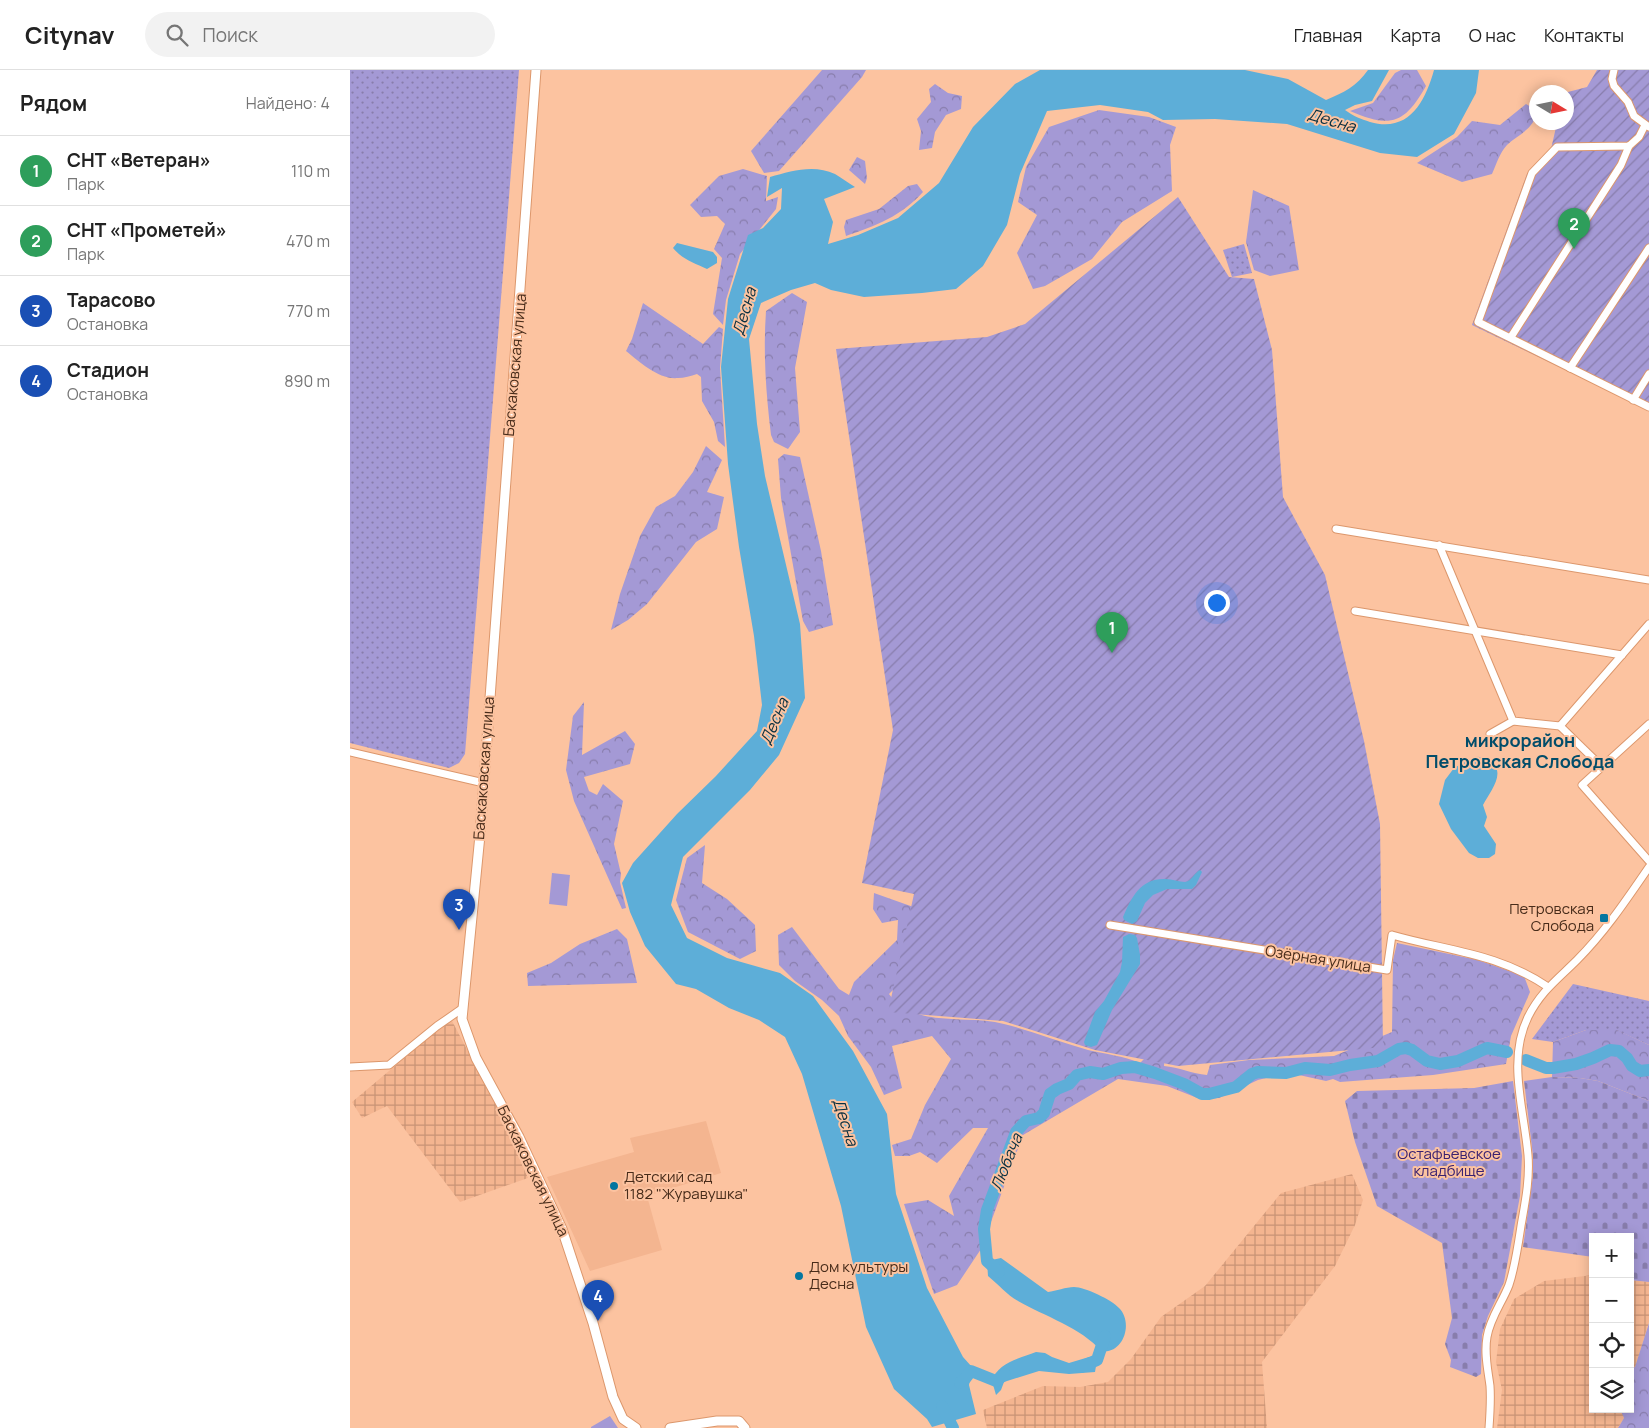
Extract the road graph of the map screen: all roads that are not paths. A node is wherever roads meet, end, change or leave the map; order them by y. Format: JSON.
{"nodes":[{"id":1,"x":536,"y":70,"type":"edge"},
{"id":2,"x":1614,"y":70,"type":"edge"},
{"id":3,"x":1647,"y":126,"type":"edge"},
{"id":4,"x":1629,"y":146,"type":"junction"},
{"id":5,"x":1649,"y":248,"type":"edge"},
{"id":6,"x":1511,"y":337,"type":"junction"},
{"id":7,"x":1570,"y":368,"type":"junction"},
{"id":8,"x":1649,"y":374,"type":"edge"},
{"id":9,"x":1633,"y":400,"type":"junction"},
{"id":10,"x":1649,"y":407,"type":"edge"},
{"id":11,"x":1336,"y":529,"type":"dead end"},
{"id":12,"x":1439,"y":545,"type":"junction"},
{"id":13,"x":1649,"y":580,"type":"edge"},
{"id":14,"x":1355,"y":611,"type":"dead end"},
{"id":15,"x":1649,"y":624,"type":"edge"},
{"id":16,"x":1475,"y":631,"type":"junction"},
{"id":17,"x":1622,"y":654,"type":"junction"},
{"id":18,"x":1513,"y":721,"type":"junction"},
{"id":19,"x":1649,"y":724,"type":"edge"},
{"id":20,"x":1560,"y":726,"type":"junction"},
{"id":21,"x":1490,"y":734,"type":"dead end"},
{"id":22,"x":350,"y":752,"type":"edge"},
{"id":23,"x":1602,"y":767,"type":"junction"},
{"id":24,"x":484,"y":783,"type":"junction"},
{"id":25,"x":1649,"y":861,"type":"edge"},
{"id":26,"x":1649,"y":867,"type":"edge"},
{"id":27,"x":1110,"y":925,"type":"dead end"},
{"id":28,"x":1548,"y":987,"type":"junction"},
{"id":29,"x":463,"y":1008,"type":"junction"},
{"id":30,"x":350,"y":1068,"type":"edge"},
{"id":31,"x":636,"y":1428,"type":"edge"},
{"id":32,"x":670,"y":1428,"type":"edge"},
{"id":33,"x":745,"y":1428,"type":"edge"},
{"id":34,"x":1490,"y":1428,"type":"edge"}],
"edges":[{"from":1,"to":24,"type":"street","name":"Баскаковская улица"},
{"from":2,"to":3,"type":"street"},
{"from":3,"to":4,"type":"street"},
{"from":4,"to":6,"type":"street"},
{"from":4,"to":6,"type":"street"},
{"from":5,"to":7,"type":"street"},
{"from":6,"to":7,"type":"street"},
{"from":7,"to":9,"type":"street"},
{"from":8,"to":9,"type":"street"},
{"from":9,"to":10,"type":"street"},
{"from":11,"to":12,"type":"street"},
{"from":12,"to":13,"type":"street"},
{"from":12,"to":16,"type":"street"},
{"from":14,"to":16,"type":"street"},
{"from":15,"to":17,"type":"street"},
{"from":16,"to":17,"type":"street"},
{"from":16,"to":18,"type":"street"},
{"from":17,"to":20,"type":"street"},
{"from":18,"to":20,"type":"street"},
{"from":18,"to":21,"type":"street"},
{"from":19,"to":23,"type":"street"},
{"from":20,"to":23,"type":"street"},
{"from":22,"to":24,"type":"street"},
{"from":23,"to":25,"type":"street"},
{"from":24,"to":29,"type":"street","name":"Баскаковская улица"},
{"from":26,"to":28,"type":"street"},
{"from":27,"to":28,"type":"street","name":"Озёрная улица"},
{"from":28,"to":34,"type":"street"},
{"from":29,"to":30,"type":"street"},
{"from":29,"to":31,"type":"street","name":"Баскаковская улица"},
{"from":32,"to":33,"type":"street"}]}
